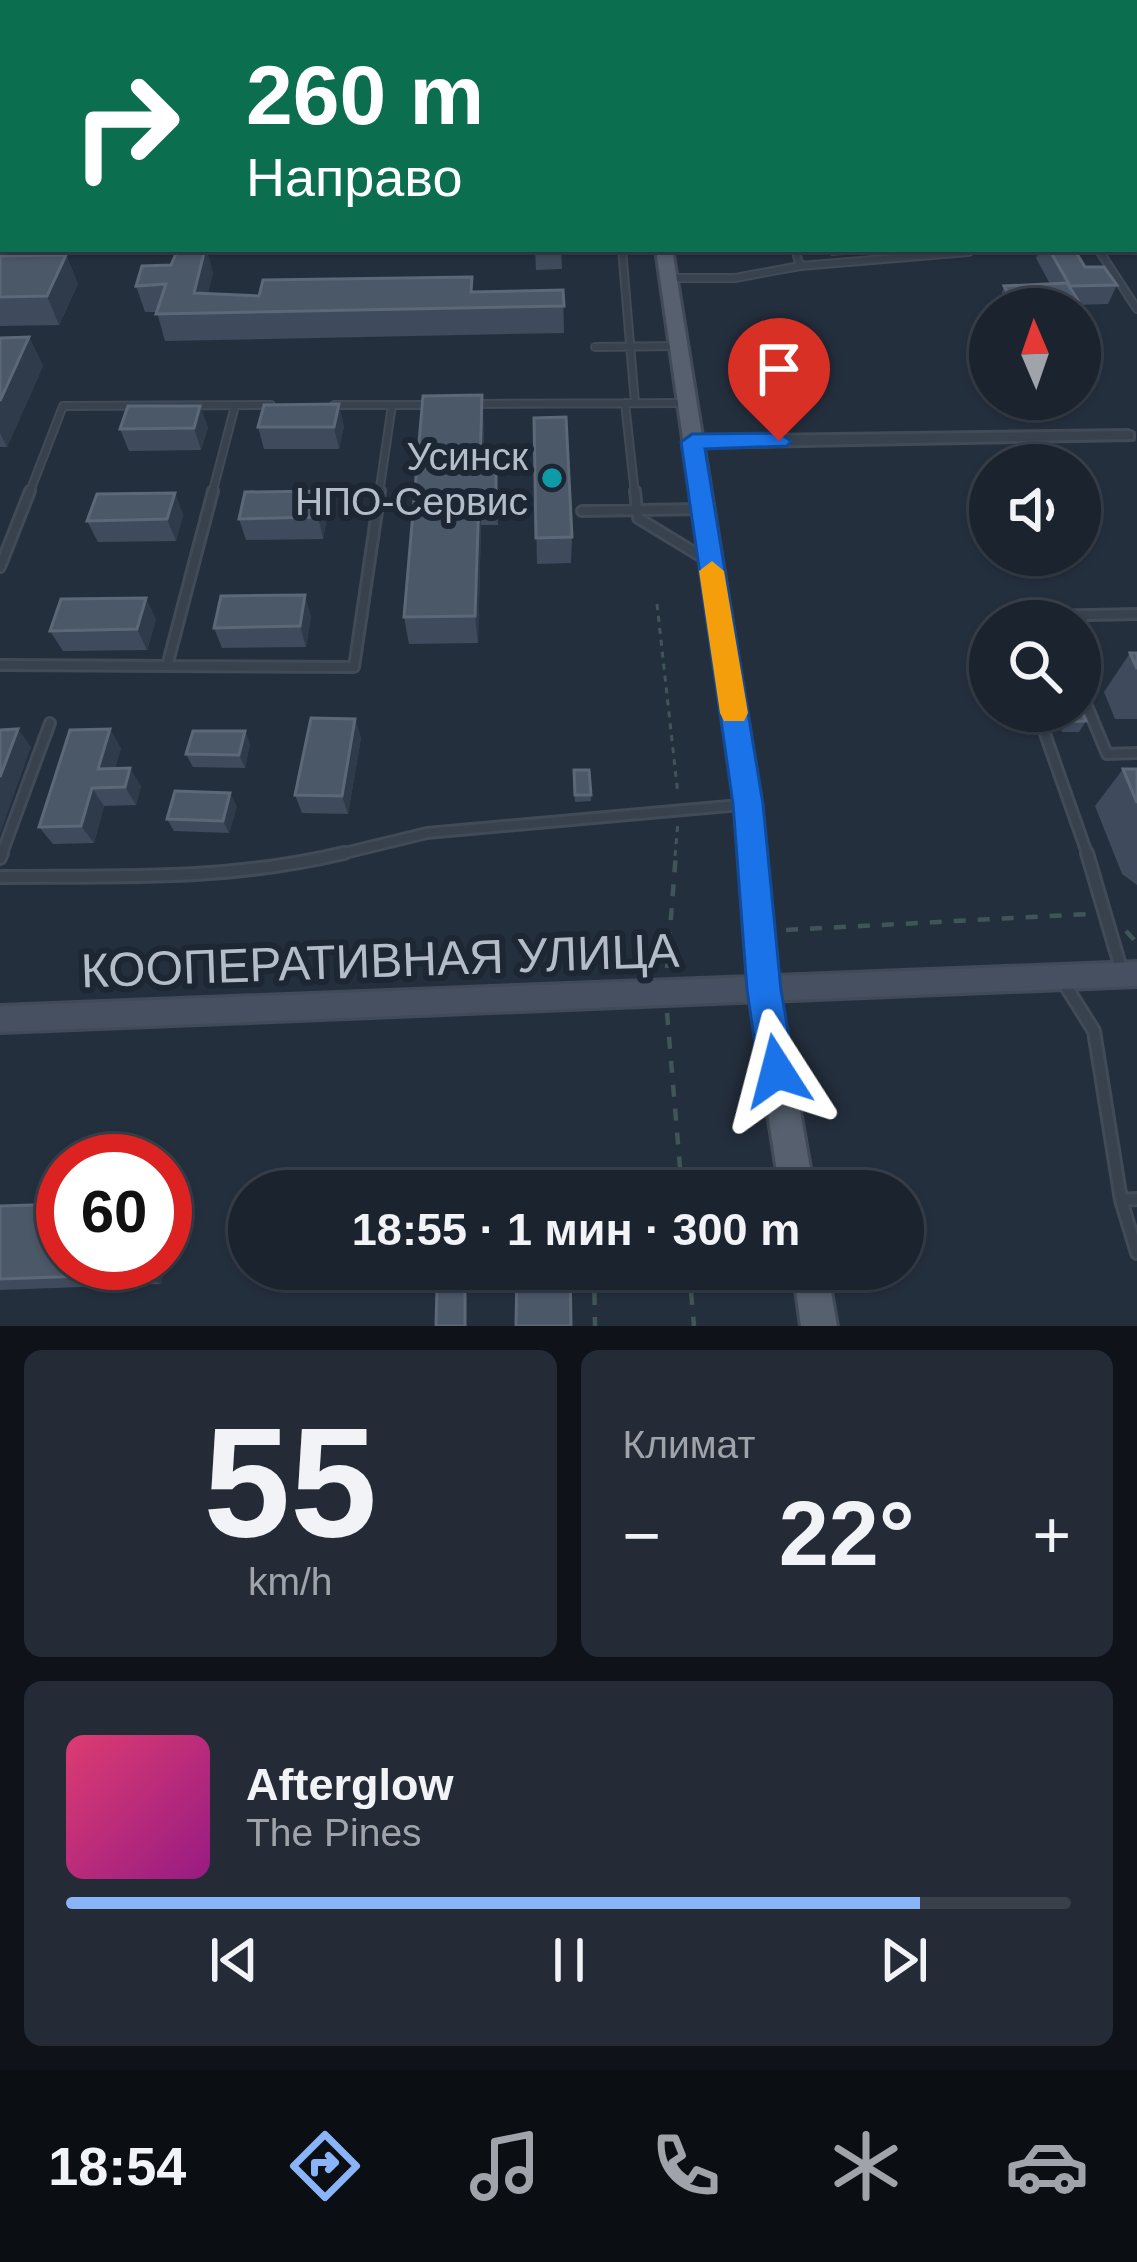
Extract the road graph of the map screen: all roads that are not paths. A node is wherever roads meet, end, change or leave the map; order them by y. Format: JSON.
{"nodes":[{"id":1,"x":622,"y":252,"type":"edge"},
{"id":2,"x":664,"y":252,"type":"edge"},
{"id":3,"x":796,"y":252,"type":"edge"},
{"id":4,"x":969,"y":252,"type":"dead end"},
{"id":5,"x":1100,"y":252,"type":"edge"},
{"id":6,"x":800,"y":266,"type":"junction"},
{"id":7,"x":668,"y":278,"type":"junction"},
{"id":8,"x":1137,"y":309,"type":"edge"},
{"id":9,"x":629,"y":346,"type":"junction"},
{"id":10,"x":678,"y":346,"type":"junction"},
{"id":11,"x":595,"y":347,"type":"dead end"},
{"id":12,"x":687,"y":403,"type":"junction"},
{"id":13,"x":439,"y":404,"type":"edge"},
{"id":14,"x":462,"y":404,"type":"edge"},
{"id":15,"x":630,"y":404,"type":"junction"},
{"id":16,"x":235,"y":405,"type":"junction"},
{"id":17,"x":280,"y":405,"type":"edge"},
{"id":18,"x":325,"y":405,"type":"edge"},
{"id":19,"x":392,"y":405,"type":"junction"},
{"id":20,"x":1127,"y":436,"type":"dead end"},
{"id":21,"x":692,"y":442,"type":"junction"},
{"id":22,"x":702,"y":508,"type":"junction"},
{"id":23,"x":637,"y":510,"type":"junction"},
{"id":24,"x":582,"y":511,"type":"dead end"},
{"id":25,"x":710,"y":562,"type":"junction"},
{"id":26,"x":0,"y":567,"type":"edge"},
{"id":27,"x":1137,"y":614,"type":"edge"},
{"id":28,"x":1101,"y":615,"type":"edge"},
{"id":29,"x":0,"y":665,"type":"edge"},
{"id":30,"x":166,"y":666,"type":"junction"},
{"id":31,"x":50,"y":723,"type":"dead end"},
{"id":32,"x":1044,"y":732,"type":"edge"},
{"id":33,"x":1098,"y":732,"type":"edge"},
{"id":34,"x":1137,"y":753,"type":"edge"},
{"id":35,"x":748,"y":804,"type":"junction"},
{"id":36,"x":0,"y":858,"type":"edge"},
{"id":37,"x":0,"y":877,"type":"edge"},
{"id":38,"x":1130,"y":974,"type":"edge"},
{"id":39,"x":1061,"y":978,"type":"junction"},
{"id":40,"x":764,"y":990,"type":"junction"},
{"id":41,"x":0,"y":1019,"type":"edge"},
{"id":42,"x":794,"y":1170,"type":"edge"},
{"id":43,"x":1137,"y":1199,"type":"edge"},
{"id":44,"x":1121,"y":1200,"type":"junction"},
{"id":45,"x":1137,"y":1253,"type":"edge"},
{"id":46,"x":813,"y":1290,"type":"edge"},
{"id":47,"x":819,"y":1326,"type":"edge"}],
"edges":[{"from":1,"to":9,"type":"lane"},
{"from":2,"to":7,"type":"main road"},
{"from":3,"to":6,"type":"lane"},
{"from":4,"to":6,"type":"lane"},
{"from":5,"to":8,"type":"lane"},
{"from":6,"to":7,"type":"lane"},
{"from":7,"to":10,"type":"main road"},
{"from":9,"to":10,"type":"lane"},
{"from":9,"to":11,"type":"lane"},
{"from":9,"to":15,"type":"lane"},
{"from":10,"to":12,"type":"main road"},
{"from":12,"to":15,"type":"lane"},
{"from":12,"to":21,"type":"main road"},
{"from":13,"to":19,"type":"lane"},
{"from":14,"to":15,"type":"lane"},
{"from":15,"to":23,"type":"lane"},
{"from":16,"to":17,"type":"lane"},
{"from":16,"to":26,"type":"lane"},
{"from":16,"to":30,"type":"lane"},
{"from":18,"to":19,"type":"lane"},
{"from":19,"to":30,"type":"lane"},
{"from":20,"to":21,"type":"street"},
{"from":21,"to":22,"type":"main road"},
{"from":22,"to":23,"type":"lane"},
{"from":22,"to":25,"type":"main road"},
{"from":23,"to":24,"type":"lane"},
{"from":23,"to":25,"type":"lane"},
{"from":25,"to":35,"type":"main road"},
{"from":27,"to":28,"type":"lane"},
{"from":29,"to":30,"type":"lane"},
{"from":31,"to":36,"type":"lane"},
{"from":32,"to":38,"type":"lane"},
{"from":33,"to":34,"type":"lane"},
{"from":35,"to":37,"type":"lane"},
{"from":35,"to":40,"type":"main road"},
{"from":38,"to":39,"type":"street","name":"КООПЕРАТИВНАЯ УЛИЦА"},
{"from":39,"to":40,"type":"street","name":"КООПЕРАТИВНАЯ УЛИЦА"},
{"from":39,"to":44,"type":"lane"},
{"from":40,"to":41,"type":"street","name":"КООПЕРАТИВНАЯ УЛИЦА"},
{"from":40,"to":42,"type":"main road"},
{"from":43,"to":44,"type":"lane"},
{"from":44,"to":45,"type":"lane"},
{"from":46,"to":47,"type":"main road"}]}
